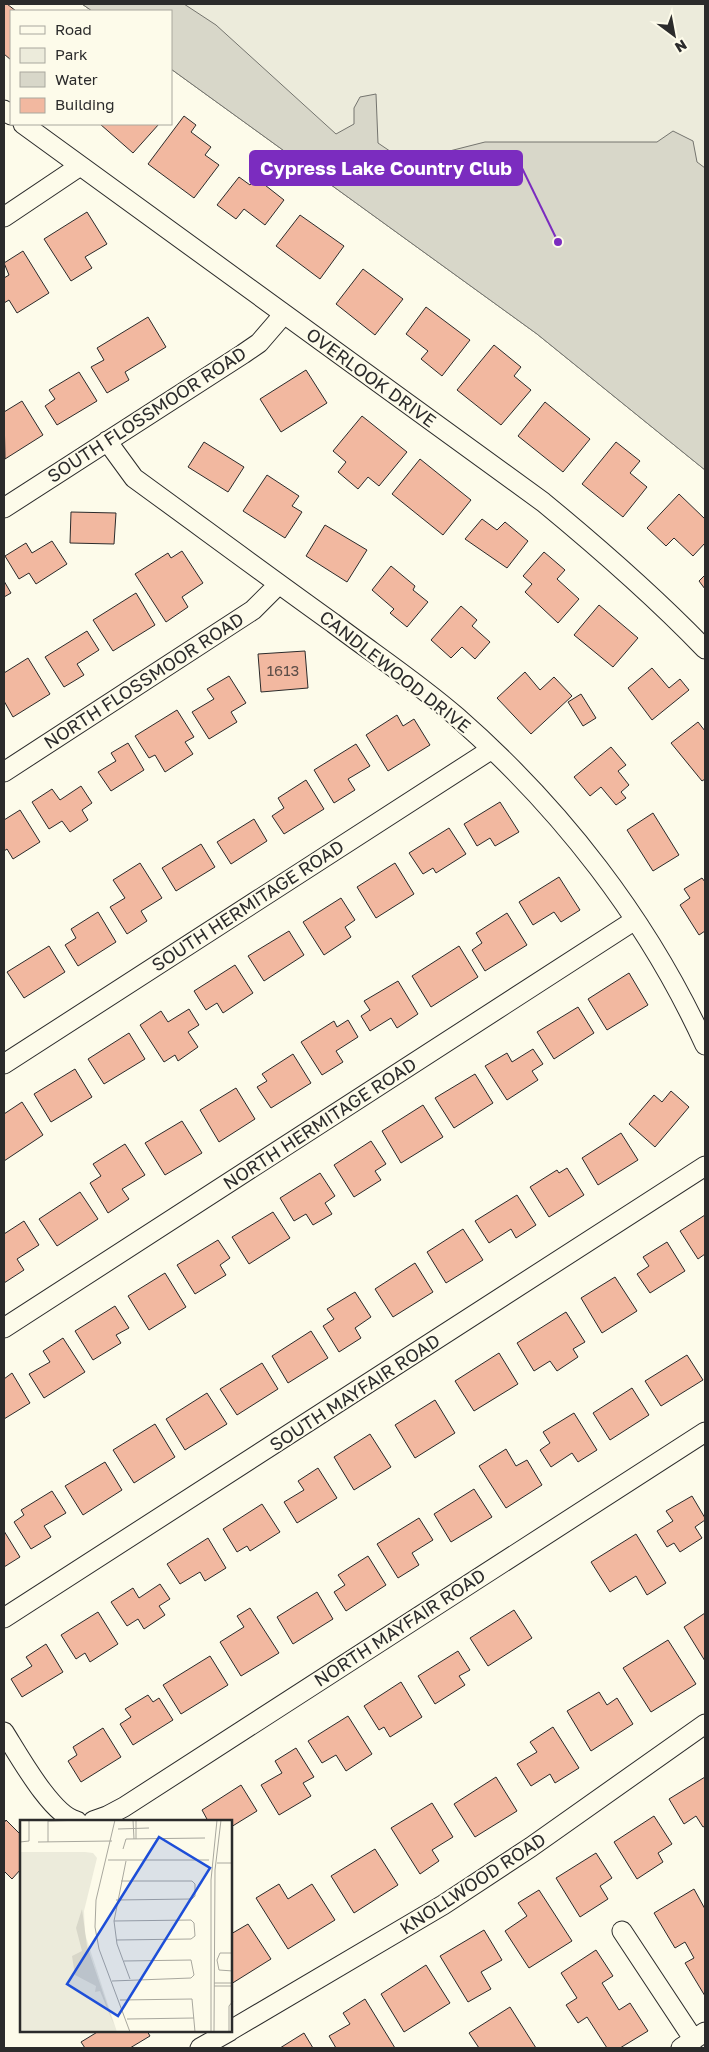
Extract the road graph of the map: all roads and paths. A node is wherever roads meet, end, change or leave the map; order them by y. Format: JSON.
{"nodes":[{"id":1,"x":24,"y":125,"type":"edge"},
{"id":2,"x":80,"y":166,"type":"junction"},
{"id":3,"x":4,"y":217,"type":"edge"},
{"id":4,"x":284,"y":314,"type":"junction"},
{"id":5,"x":107,"y":441,"type":"junction"},
{"id":6,"x":4,"y":508,"type":"edge"},
{"id":7,"x":279,"y":584,"type":"junction"},
{"id":8,"x":705,"y":649,"type":"edge"},
{"id":9,"x":492,"y":749,"type":"junction"},
{"id":10,"x":4,"y":772,"type":"edge"},
{"id":11,"x":635,"y":920,"type":"junction"},
{"id":12,"x":705,"y":1045,"type":"edge"},
{"id":13,"x":4,"y":1064,"type":"edge"},
{"id":14,"x":705,"y":1166,"type":"edge"},
{"id":15,"x":4,"y":1328,"type":"edge"},
{"id":16,"x":705,"y":1432,"type":"edge"},
{"id":17,"x":4,"y":1618,"type":"edge"},
{"id":18,"x":705,"y":1724,"type":"edge"},
{"id":19,"x":4,"y":1732,"type":"edge"},
{"id":20,"x":74,"y":1820,"type":"edge"},
{"id":21,"x":96,"y":1820,"type":"edge"},
{"id":22,"x":622,"y":1932,"type":"dead end"},
{"id":23,"x":232,"y":2029,"type":"edge"},
{"id":24,"x":227,"y":2032,"type":"edge"},
{"id":25,"x":693,"y":2040,"type":"edge"},
{"id":26,"x":200,"y":2048,"type":"edge"}],
"edges":[{"from":1,"to":2,"type":"street","name":"OVERLOOK DRIVE"},
{"from":2,"to":3,"type":"street"},
{"from":2,"to":4,"type":"street","name":"OVERLOOK DRIVE"},
{"from":4,"to":5,"type":"street","name":"SOUTH FLOSSMOOR ROAD"},
{"from":4,"to":8,"type":"street","name":"OVERLOOK DRIVE"},
{"from":5,"to":6,"type":"street","name":"SOUTH FLOSSMOOR ROAD"},
{"from":5,"to":7,"type":"street","name":"CANDLEWOOD DRIVE"},
{"from":7,"to":9,"type":"street","name":"CANDLEWOOD DRIVE"},
{"from":7,"to":10,"type":"street","name":"NORTH FLOSSMOOR ROAD"},
{"from":9,"to":11,"type":"street","name":"CANDLEWOOD DRIVE"},
{"from":9,"to":13,"type":"street","name":"SOUTH HERMITAGE ROAD"},
{"from":11,"to":12,"type":"street","name":"CANDLEWOOD DRIVE"},
{"from":11,"to":15,"type":"street","name":"NORTH HERMITAGE ROAD"},
{"from":14,"to":17,"type":"street","name":"SOUTH MAYFAIR ROAD"},
{"from":16,"to":21,"type":"street","name":"NORTH MAYFAIR ROAD"},
{"from":18,"to":23,"type":"street","name":"KNOLLWOOD ROAD"},
{"from":19,"to":20,"type":"street"},
{"from":22,"to":25,"type":"street"},
{"from":24,"to":26,"type":"street","name":"KNOLLWOOD ROAD"}]}
